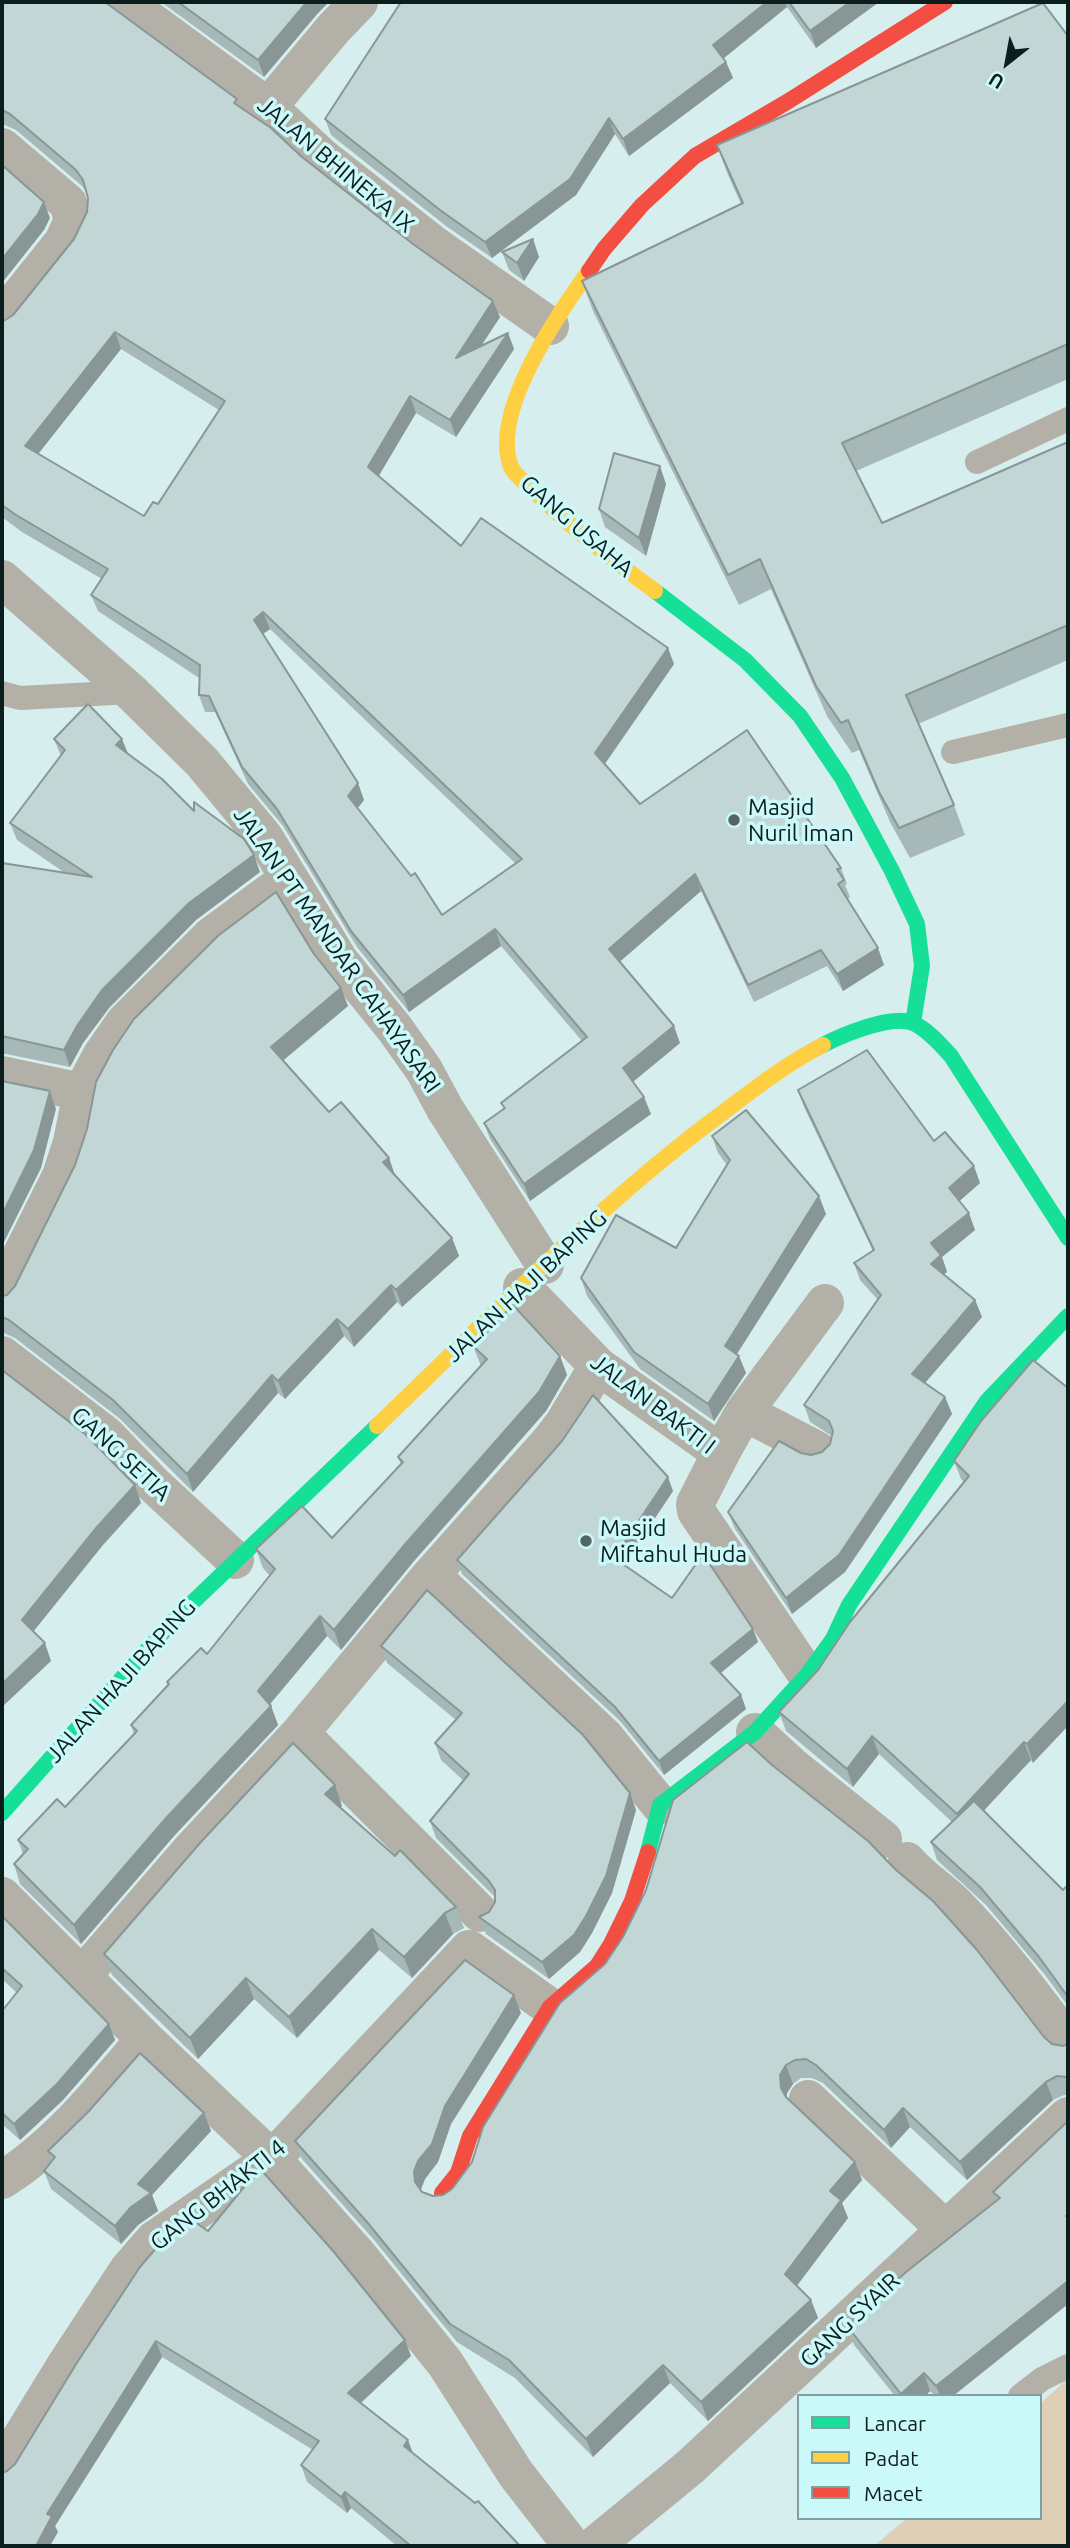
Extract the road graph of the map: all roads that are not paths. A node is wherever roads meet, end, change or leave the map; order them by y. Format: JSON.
{"nodes":[{"id":1,"x":125,"y":2,"type":"edge"},
{"id":2,"x":359,"y":2,"type":"edge"},
{"id":3,"x":945,"y":2,"type":"edge"},
{"id":4,"x":268,"y":107,"type":"junction"},
{"id":5,"x":2,"y":146,"type":"edge"},
{"id":6,"x":2,"y":318,"type":"edge"},
{"id":7,"x":550,"y":326,"type":"junction"},
{"id":8,"x":1068,"y":419,"type":"edge"},
{"id":9,"x":977,"y":462,"type":"dead end"},
{"id":10,"x":2,"y":579,"type":"edge"},
{"id":11,"x":131,"y":692,"type":"junction"},
{"id":12,"x":2,"y":693,"type":"edge"},
{"id":13,"x":1068,"y":725,"type":"edge"},
{"id":14,"x":953,"y":752,"type":"dead end"},
{"id":15,"x":288,"y":879,"type":"junction"},
{"id":16,"x":913,"y":1023,"type":"junction"},
{"id":17,"x":2,"y":1075,"type":"edge"},
{"id":18,"x":82,"y":1092,"type":"junction"},
{"id":19,"x":1068,"y":1238,"type":"edge"},
{"id":20,"x":533,"y":1276,"type":"junction"},
{"id":21,"x":2,"y":1294,"type":"edge"},
{"id":22,"x":825,"y":1303,"type":"dead end"},
{"id":23,"x":1068,"y":1316,"type":"edge"},
{"id":24,"x":2,"y":1355,"type":"edge"},
{"id":25,"x":598,"y":1366,"type":"junction"},
{"id":26,"x":744,"y":1412,"type":"junction"},
{"id":27,"x":817,"y":1450,"type":"edge"},
{"id":28,"x":721,"y":1453,"type":"junction"},
{"id":29,"x":235,"y":1560,"type":"junction"},
{"id":30,"x":431,"y":1575,"type":"junction"},
{"id":31,"x":807,"y":1675,"type":"junction"},
{"id":32,"x":300,"y":1732,"type":"junction"},
{"id":33,"x":755,"y":1732,"type":"junction"},
{"id":34,"x":660,"y":1805,"type":"junction"},
{"id":35,"x":2,"y":1813,"type":"edge"},
{"id":36,"x":2,"y":1896,"type":"edge"},
{"id":37,"x":480,"y":1913,"type":"edge"},
{"id":38,"x":81,"y":1977,"type":"junction"},
{"id":39,"x":550,"y":2007,"type":"junction"},
{"id":40,"x":145,"y":2039,"type":"junction"},
{"id":41,"x":1068,"y":2042,"type":"edge"},
{"id":42,"x":808,"y":2099,"type":"dead end"},
{"id":43,"x":1068,"y":2116,"type":"edge"},
{"id":44,"x":272,"y":2159,"type":"junction"},
{"id":45,"x":2,"y":2180,"type":"edge"},
{"id":46,"x":442,"y":2193,"type":"edge"},
{"id":47,"x":946,"y":2230,"type":"junction"},
{"id":48,"x":1068,"y":2365,"type":"edge"},
{"id":49,"x":1023,"y":2394,"type":"edge"},
{"id":50,"x":2,"y":2469,"type":"edge"},
{"id":51,"x":572,"y":2546,"type":"edge"},
{"id":52,"x":594,"y":2546,"type":"edge"}],
"edges":[{"from":1,"to":4,"type":"street","name":"JALAN BHINEKA IX"},
{"from":2,"to":4,"type":"street"},
{"from":3,"to":7,"type":"street","name":"GANG USAHA"},
{"from":4,"to":7,"type":"street","name":"JALAN BHINEKA IX"},
{"from":5,"to":6,"type":"street"},
{"from":7,"to":16,"type":"street","name":"GANG USAHA"},
{"from":8,"to":9,"type":"lane"},
{"from":10,"to":11,"type":"street","name":"JALAN PT MANDAR CAHAYASARI"},
{"from":11,"to":12,"type":"lane"},
{"from":11,"to":15,"type":"street","name":"JALAN PT MANDAR CAHAYASARI"},
{"from":13,"to":14,"type":"lane"},
{"from":15,"to":18,"type":"street"},
{"from":15,"to":20,"type":"street","name":"JALAN PT MANDAR CAHAYASARI"},
{"from":16,"to":19,"type":"street"},
{"from":16,"to":20,"type":"street","name":"JALAN HAJI BAPING"},
{"from":17,"to":18,"type":"street"},
{"from":18,"to":21,"type":"street"},
{"from":20,"to":25,"type":"street","name":"JALAN BAKTI I"},
{"from":20,"to":29,"type":"street","name":"JALAN HAJI BAPING"},
{"from":22,"to":26,"type":"street"},
{"from":23,"to":31,"type":"street"},
{"from":24,"to":29,"type":"street","name":"GANG SETIA"},
{"from":25,"to":28,"type":"street","name":"JALAN BAKTI I"},
{"from":25,"to":30,"type":"street"},
{"from":26,"to":27,"type":"street"},
{"from":26,"to":28,"type":"street"},
{"from":28,"to":31,"type":"street","name":"JALAN BAKTI I"},
{"from":29,"to":35,"type":"street","name":"JALAN HAJI BAPING"},
{"from":30,"to":32,"type":"street"},
{"from":30,"to":34,"type":"street"},
{"from":31,"to":33,"type":"street"},
{"from":32,"to":37,"type":"street"},
{"from":32,"to":38,"type":"street"},
{"from":33,"to":34,"type":"street"},
{"from":33,"to":41,"type":"street"},
{"from":34,"to":39,"type":"street"},
{"from":36,"to":38,"type":"street"},
{"from":38,"to":40,"type":"street"},
{"from":39,"to":44,"type":"street","name":"GANG BHAKTI 4"},
{"from":39,"to":46,"type":"street"},
{"from":40,"to":44,"type":"street"},
{"from":40,"to":45,"type":"street"},
{"from":42,"to":47,"type":"street"},
{"from":43,"to":47,"type":"street","name":"GANG SYAIR"},
{"from":44,"to":50,"type":"street","name":"GANG BHAKTI 4"},
{"from":44,"to":51,"type":"street"},
{"from":47,"to":52,"type":"street","name":"GANG SYAIR"},
{"from":48,"to":49,"type":"lane"}]}
